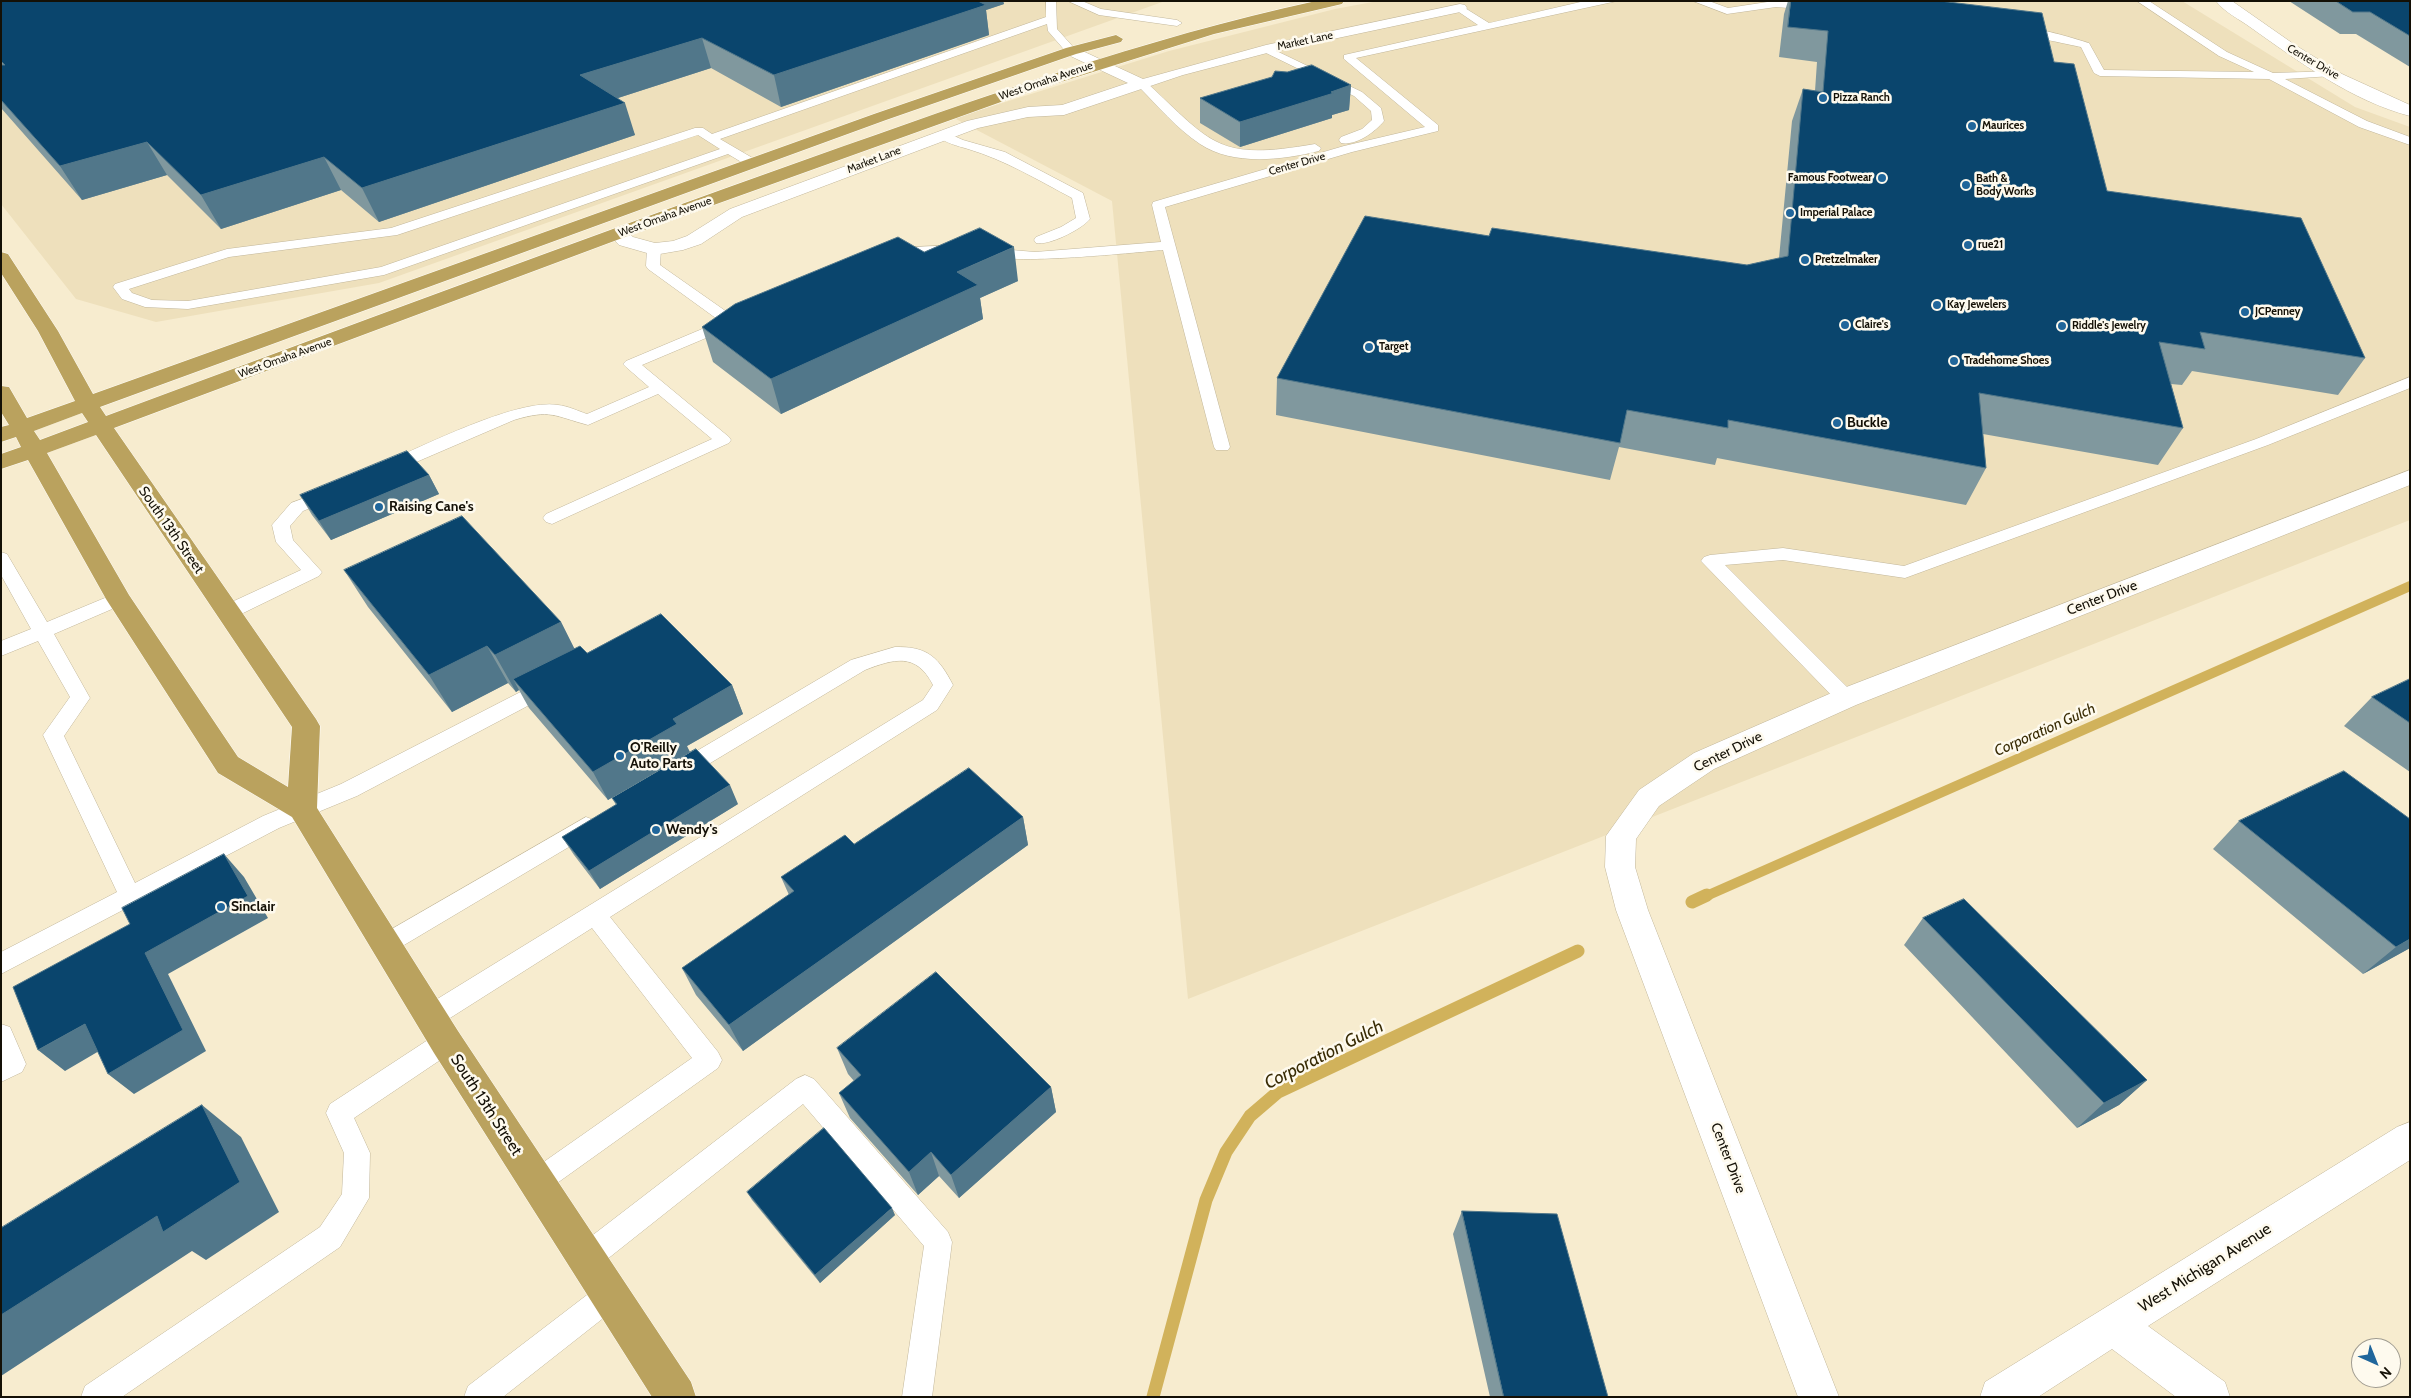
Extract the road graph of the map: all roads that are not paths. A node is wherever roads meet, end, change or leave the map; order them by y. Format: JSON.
{"nodes":[{"id":1,"x":1051,"y":1,"type":"edge"},
{"id":2,"x":1073,"y":1,"type":"edge"},
{"id":3,"x":1337,"y":1,"type":"edge"},
{"id":4,"x":1612,"y":1,"type":"edge"},
{"id":5,"x":1698,"y":1,"type":"edge"},
{"id":6,"x":1714,"y":1,"type":"edge"},
{"id":7,"x":2142,"y":1,"type":"edge"},
{"id":8,"x":2223,"y":1,"type":"edge"},
{"id":9,"x":1258,"y":4,"type":"edge"},
{"id":10,"x":1456,"y":5,"type":"edge"},
{"id":11,"x":1821,"y":8,"type":"edge"},
{"id":12,"x":1727,"y":11,"type":"junction"},
{"id":13,"x":1052,"y":19,"type":"junction"},
{"id":14,"x":1177,"y":23,"type":"junction"},
{"id":15,"x":1487,"y":26,"type":"junction"},
{"id":16,"x":2005,"y":29,"type":"edge"},
{"id":17,"x":1266,"y":49,"type":"junction"},
{"id":18,"x":1071,"y":51,"type":"junction"},
{"id":19,"x":1096,"y":63,"type":"junction"},
{"id":20,"x":2332,"y":73,"type":"junction"},
{"id":21,"x":2271,"y":76,"type":"junction"},
{"id":22,"x":1142,"y":84,"type":"junction"},
{"id":23,"x":2410,"y":111,"type":"edge"},
{"id":24,"x":943,"y":135,"type":"junction"},
{"id":25,"x":711,"y":138,"type":"junction"},
{"id":26,"x":2410,"y":141,"type":"edge"},
{"id":27,"x":730,"y":149,"type":"junction"},
{"id":28,"x":752,"y":163,"type":"junction"},
{"id":29,"x":618,"y":234,"type":"junction"},
{"id":30,"x":1168,"y":246,"type":"junction"},
{"id":31,"x":654,"y":250,"type":"junction"},
{"id":32,"x":1065,"y":253,"type":"junction"},
{"id":33,"x":876,"y":256,"type":"edge"},
{"id":34,"x":1,"y":258,"type":"edge"},
{"id":35,"x":752,"y":307,"type":"edge"},
{"id":36,"x":725,"y":318,"type":"junction"},
{"id":37,"x":2408,"y":383,"type":"edge"},
{"id":38,"x":660,"y":388,"type":"junction"},
{"id":39,"x":1,"y":392,"type":"edge"},
{"id":40,"x":87,"y":404,"type":"junction"},
{"id":41,"x":102,"y":426,"type":"junction"},
{"id":42,"x":18,"y":438,"type":"edge"},
{"id":43,"x":1222,"y":447,"type":"dead end"},
{"id":44,"x":1,"y":462,"type":"edge"},
{"id":45,"x":371,"y":476,"type":"edge"},
{"id":46,"x":2410,"y":477,"type":"edge"},
{"id":47,"x":343,"y":488,"type":"edge"},
{"id":48,"x":552,"y":518,"type":"dead end"},
{"id":49,"x":1,"y":558,"type":"edge"},
{"id":50,"x":119,"y":599,"type":"junction"},
{"id":51,"x":228,"y":612,"type":"junction"},
{"id":52,"x":44,"y":631,"type":"junction"},
{"id":53,"x":1,"y":649,"type":"edge"},
{"id":54,"x":566,"y":678,"type":"edge"},
{"id":55,"x":1846,"y":698,"type":"junction"},
{"id":56,"x":666,"y":779,"type":"edge"},
{"id":57,"x":302,"y":810,"type":"junction"},
{"id":58,"x":607,"y":814,"type":"edge"},
{"id":59,"x":130,"y":896,"type":"junction"},
{"id":60,"x":595,"y":915,"type":"junction"},
{"id":61,"x":386,"y":944,"type":"junction"},
{"id":62,"x":1,"y":964,"type":"edge"},
{"id":63,"x":438,"y":1030,"type":"junction"},
{"id":64,"x":1,"y":1035,"type":"edge"},
{"id":65,"x":1,"y":1070,"type":"edge"},
{"id":66,"x":2410,"y":1139,"type":"edge"},
{"id":67,"x":537,"y":1182,"type":"junction"},
{"id":68,"x":586,"y":1258,"type":"junction"},
{"id":69,"x":610,"y":1295,"type":"junction"},
{"id":70,"x":2114,"y":1326,"type":"junction"},
{"id":71,"x":96,"y":1397,"type":"edge"},
{"id":72,"x":479,"y":1397,"type":"edge"},
{"id":73,"x":676,"y":1397,"type":"edge"},
{"id":74,"x":917,"y":1397,"type":"edge"},
{"id":75,"x":1819,"y":1397,"type":"edge"},
{"id":76,"x":2000,"y":1397,"type":"edge"},
{"id":77,"x":2210,"y":1397,"type":"edge"}],
"edges":[{"from":1,"to":13,"type":"lane"},
{"from":2,"to":14,"type":"lane"},
{"from":3,"to":19,"type":"highway","name":"West Omaha Avenue"},
{"from":4,"to":15,"type":"lane"},
{"from":5,"to":12,"type":"lane"},
{"from":6,"to":12,"type":"lane"},
{"from":7,"to":21,"type":"lane"},
{"from":8,"to":20,"type":"street","name":"Center Drive"},
{"from":9,"to":14,"type":"highway","name":"West Omaha Avenue"},
{"from":10,"to":15,"type":"lane"},
{"from":10,"to":17,"type":"street","name":"Market Lane"},
{"from":11,"to":12,"type":"lane"},
{"from":13,"to":18,"type":"lane"},
{"from":13,"to":25,"type":"lane"},
{"from":14,"to":18,"type":"highway","name":"West Omaha Avenue"},
{"from":15,"to":30,"type":"lane","name":"Center Drive"},
{"from":16,"to":21,"type":"lane"},
{"from":17,"to":22,"type":"street","name":"Market Lane"},
{"from":17,"to":22,"type":"lane"},
{"from":18,"to":19,"type":"street"},
{"from":18,"to":28,"type":"highway","name":"West Omaha Avenue"},
{"from":19,"to":22,"type":"street"},
{"from":19,"to":29,"type":"highway","name":"West Omaha Avenue"},
{"from":20,"to":21,"type":"lane"},
{"from":20,"to":23,"type":"street","name":"Center Drive"},
{"from":21,"to":26,"type":"lane"},
{"from":22,"to":24,"type":"street","name":"Market Lane"},
{"from":24,"to":31,"type":"street","name":"Market Lane"},
{"from":24,"to":32,"type":"lane"},
{"from":25,"to":27,"type":"lane"},
{"from":25,"to":27,"type":"lane"},
{"from":27,"to":28,"type":"lane"},
{"from":28,"to":40,"type":"highway","name":"West Omaha Avenue"},
{"from":29,"to":31,"type":"street","name":"Market Lane"},
{"from":29,"to":41,"type":"highway","name":"West Omaha Avenue"},
{"from":30,"to":32,"type":"lane"},
{"from":30,"to":43,"type":"lane","name":"Center Drive"},
{"from":31,"to":36,"type":"lane"},
{"from":32,"to":33,"type":"lane"},
{"from":34,"to":40,"type":"highway","name":"South 13th Street"},
{"from":35,"to":36,"type":"lane"},
{"from":36,"to":38,"type":"lane"},
{"from":37,"to":55,"type":"lane"},
{"from":38,"to":45,"type":"lane"},
{"from":38,"to":48,"type":"lane"},
{"from":39,"to":42,"type":"highway","name":"South 13th Street"},
{"from":40,"to":41,"type":"highway","name":"South 13th Street"},
{"from":40,"to":42,"type":"highway","name":"West Omaha Avenue"},
{"from":41,"to":42,"type":"highway","name":"West Omaha Avenue"},
{"from":41,"to":51,"type":"highway","name":"South 13th Street"},
{"from":42,"to":44,"type":"highway","name":"West Omaha Avenue"},
{"from":42,"to":50,"type":"highway","name":"South 13th Street"},
{"from":46,"to":55,"type":"street","name":"Center Drive"},
{"from":47,"to":51,"type":"lane"},
{"from":49,"to":52,"type":"lane"},
{"from":50,"to":52,"type":"lane"},
{"from":50,"to":57,"type":"highway","name":"South 13th Street"},
{"from":51,"to":57,"type":"highway","name":"South 13th Street"},
{"from":52,"to":53,"type":"lane"},
{"from":52,"to":59,"type":"lane"},
{"from":54,"to":57,"type":"lane"},
{"from":55,"to":75,"type":"street","name":"Center Drive"},
{"from":56,"to":60,"type":"lane"},
{"from":57,"to":59,"type":"lane"},
{"from":57,"to":61,"type":"highway","name":"South 13th Street"},
{"from":58,"to":61,"type":"lane"},
{"from":59,"to":62,"type":"lane"},
{"from":60,"to":63,"type":"lane"},
{"from":60,"to":67,"type":"lane"},
{"from":61,"to":63,"type":"highway","name":"South 13th Street"},
{"from":63,"to":67,"type":"highway","name":"South 13th Street"},
{"from":63,"to":71,"type":"lane"},
{"from":64,"to":65,"type":"lane"},
{"from":66,"to":70,"type":"street","name":"West Michigan Avenue"},
{"from":67,"to":68,"type":"highway","name":"South 13th Street"},
{"from":68,"to":69,"type":"highway","name":"South 13th Street"},
{"from":68,"to":74,"type":"lane"},
{"from":69,"to":72,"type":"lane"},
{"from":69,"to":73,"type":"highway","name":"South 13th Street"},
{"from":70,"to":76,"type":"street","name":"West Michigan Avenue"},
{"from":70,"to":77,"type":"street"}]}
